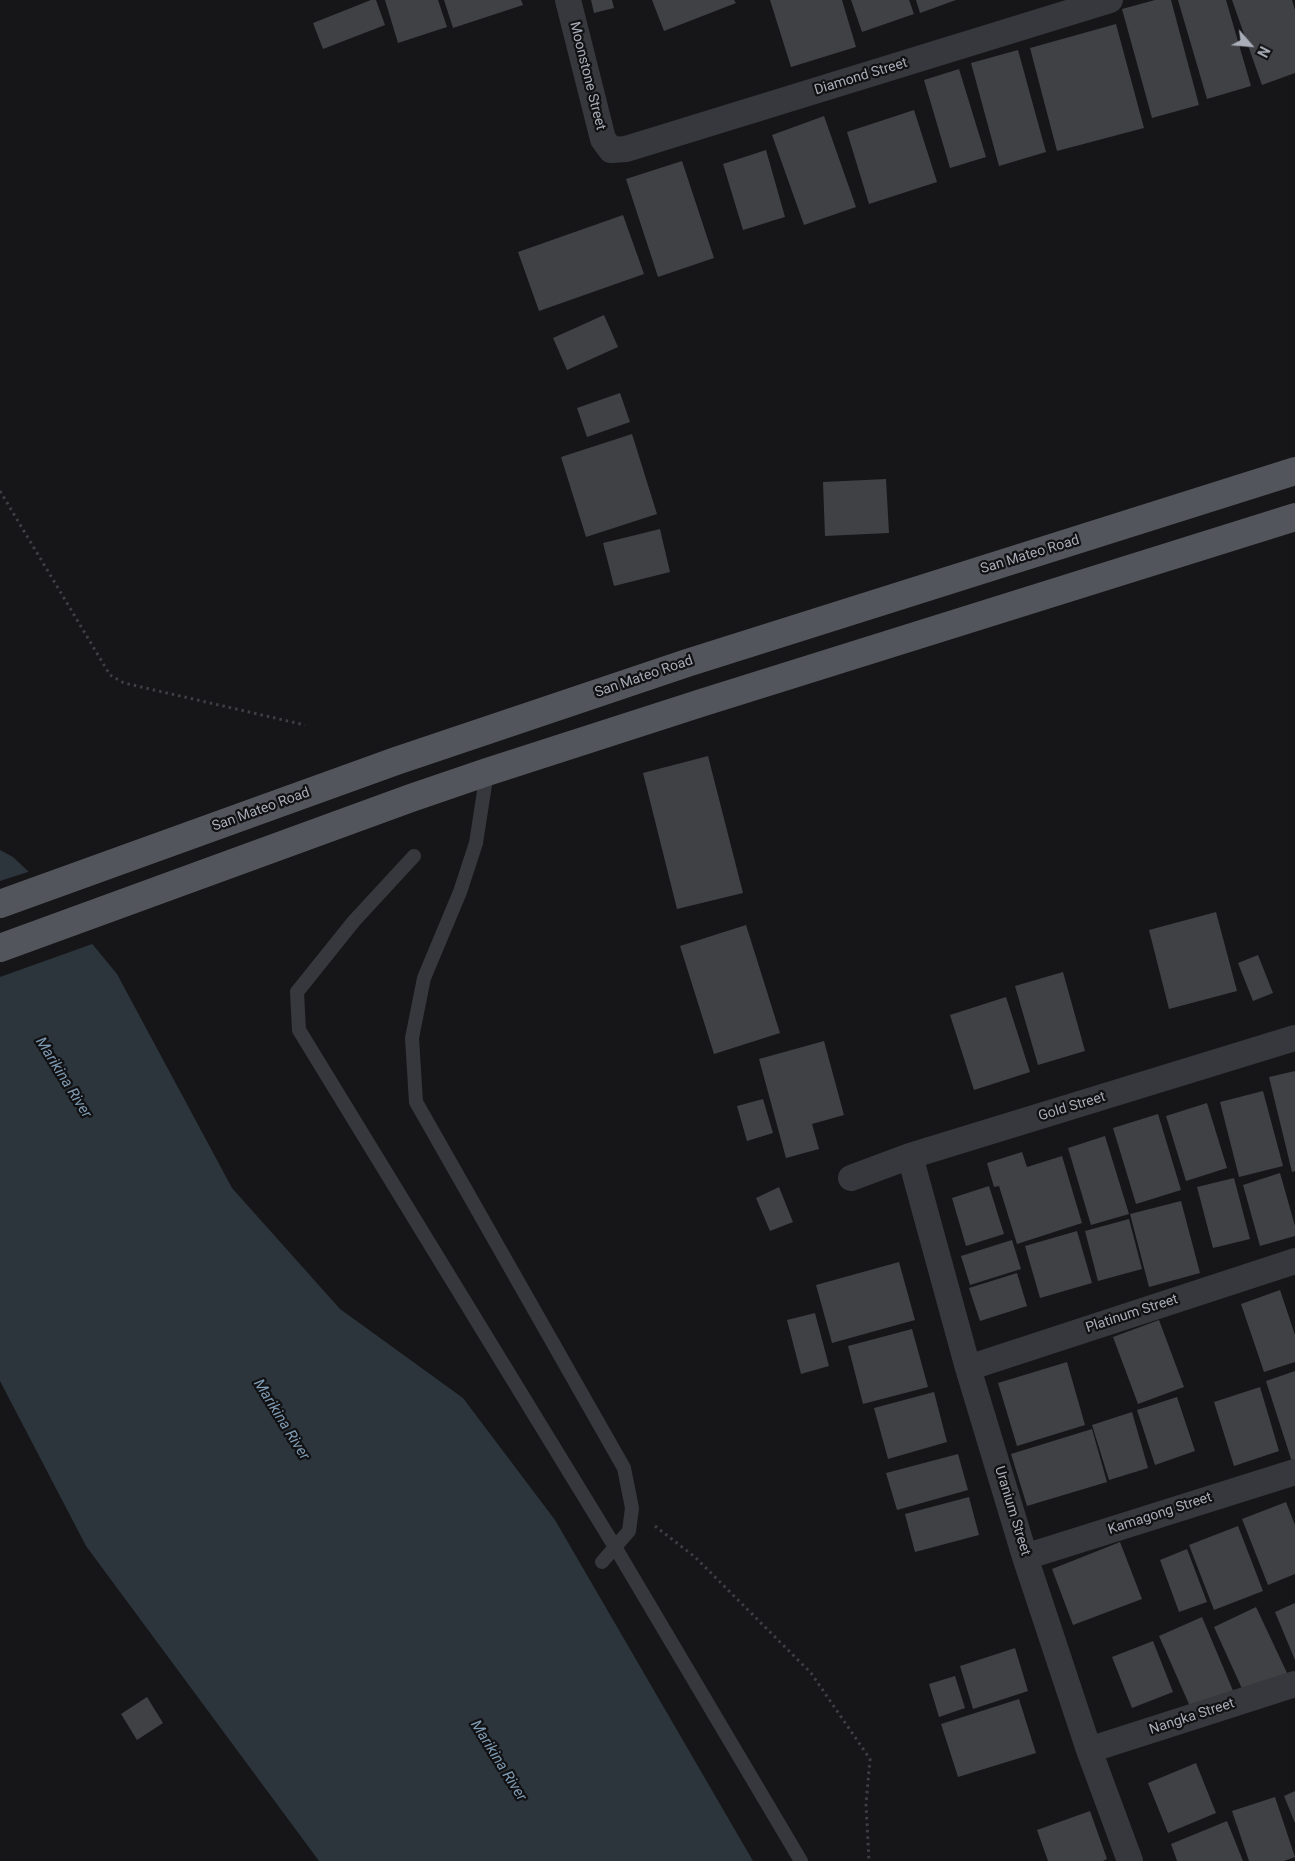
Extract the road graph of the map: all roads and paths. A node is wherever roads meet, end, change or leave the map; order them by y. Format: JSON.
{"nodes":[{"id":1,"x":568,"y":0,"type":"edge"},
{"id":2,"x":1110,"y":0,"type":"edge"},
{"id":3,"x":611,"y":150,"type":"joint"},
{"id":4,"x":1295,"y":472,"type":"edge"},
{"id":5,"x":0,"y":491,"type":"edge"},
{"id":6,"x":1295,"y":517,"type":"edge"},
{"id":7,"x":305,"y":725,"type":"dead end"},
{"id":8,"x":487,"y":772,"type":"junction"},
{"id":9,"x":414,"y":856,"type":"dead end"},
{"id":10,"x":0,"y":904,"type":"edge"},
{"id":11,"x":0,"y":948,"type":"edge"},
{"id":12,"x":1295,"y":1038,"type":"edge"},
{"id":13,"x":910,"y":1156,"type":"junction"},
{"id":14,"x":851,"y":1178,"type":"dead end"},
{"id":15,"x":1295,"y":1261,"type":"edge"},
{"id":16,"x":968,"y":1368,"type":"junction"},
{"id":17,"x":1295,"y":1472,"type":"edge"},
{"id":18,"x":632,"y":1508,"type":"junction"},
{"id":19,"x":614,"y":1547,"type":"junction"},
{"id":20,"x":1025,"y":1558,"type":"junction"},
{"id":21,"x":602,"y":1562,"type":"dead end"},
{"id":22,"x":1295,"y":1684,"type":"edge"},
{"id":23,"x":1089,"y":1750,"type":"junction"},
{"id":24,"x":801,"y":1861,"type":"edge"},
{"id":25,"x":869,"y":1861,"type":"edge"},
{"id":26,"x":1130,"y":1861,"type":"edge"}],
"edges":[{"from":1,"to":3,"type":"street","name":"Moonstone Street"},
{"from":2,"to":3,"type":"street","name":"Diamond Street"},
{"from":4,"to":10,"type":"main road","name":"San Mateo Road"},
{"from":5,"to":7,"type":"path"},
{"from":6,"to":8,"type":"main road"},
{"from":8,"to":11,"type":"main road"},
{"from":8,"to":18,"type":"lane"},
{"from":9,"to":19,"type":"lane"},
{"from":12,"to":13,"type":"street","name":"Gold Street"},
{"from":13,"to":14,"type":"street","name":"Gold Street"},
{"from":13,"to":16,"type":"street","name":"Uranium Street"},
{"from":15,"to":16,"type":"street","name":"Platinum Street"},
{"from":16,"to":20,"type":"street","name":"Uranium Street"},
{"from":17,"to":20,"type":"street","name":"Kamagong Street"},
{"from":18,"to":19,"type":"lane"},
{"from":18,"to":25,"type":"path"},
{"from":19,"to":21,"type":"lane"},
{"from":19,"to":24,"type":"lane"},
{"from":20,"to":23,"type":"street","name":"Uranium Street"},
{"from":22,"to":23,"type":"street","name":"Nangka Street"},
{"from":23,"to":26,"type":"street","name":"Uranium Street"}]}
